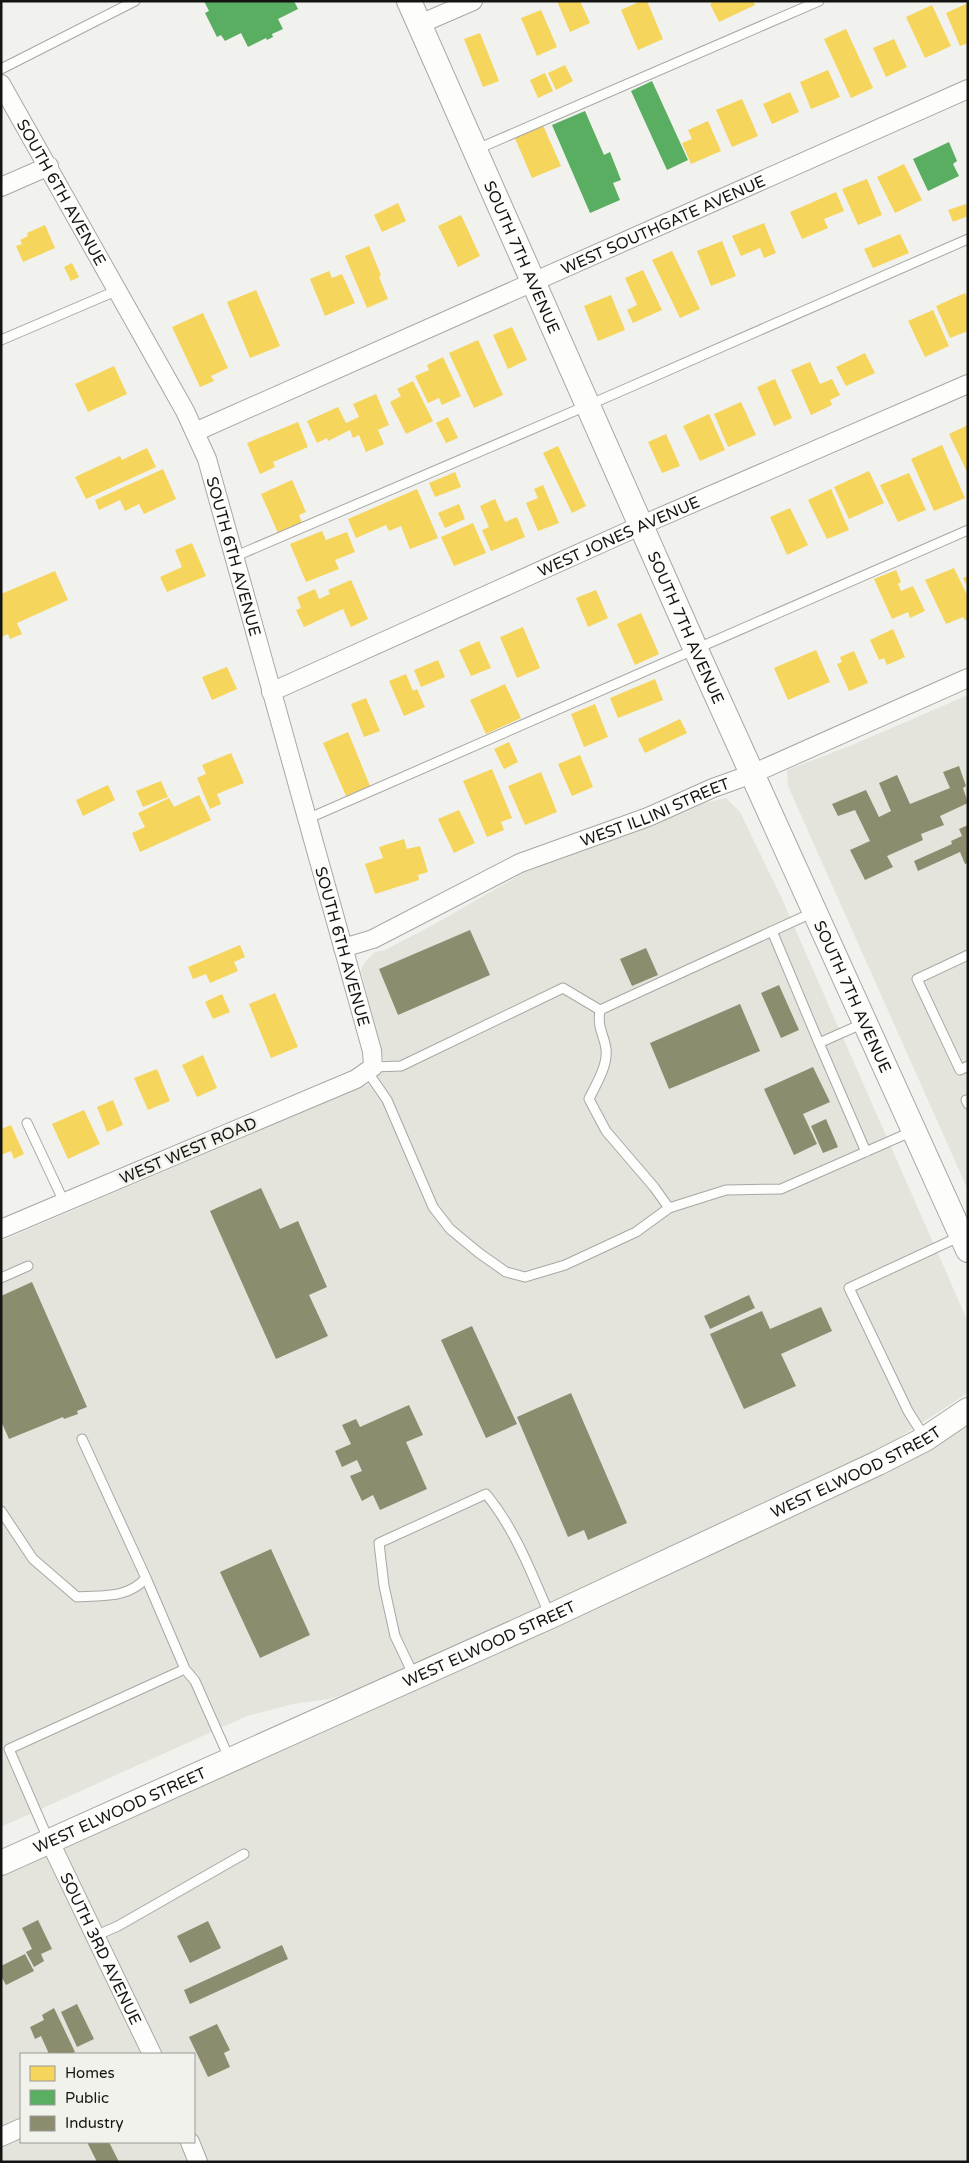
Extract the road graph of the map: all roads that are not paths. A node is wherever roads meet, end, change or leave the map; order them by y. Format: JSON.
{"nodes":[{"id":1,"x":135,"y":1,"type":"edge"},
{"id":2,"x":409,"y":1,"type":"edge"},
{"id":3,"x":473,"y":1,"type":"edge"},
{"id":4,"x":819,"y":1,"type":"edge"},
{"id":5,"x":420,"y":24,"type":"junction"},
{"id":6,"x":1,"y":69,"type":"edge"},
{"id":7,"x":1,"y":84,"type":"edge"},
{"id":8,"x":968,"y":89,"type":"edge"},
{"id":9,"x":475,"y":150,"type":"junction"},
{"id":10,"x":49,"y":166,"type":"junction"},
{"id":11,"x":1,"y":187,"type":"edge"},
{"id":12,"x":968,"y":239,"type":"edge"},
{"id":13,"x":534,"y":282,"type":"junction"},
{"id":14,"x":118,"y":290,"type":"junction"},
{"id":15,"x":1,"y":340,"type":"edge"},
{"id":16,"x":968,"y":384,"type":"edge"},
{"id":17,"x":588,"y":405,"type":"junction"},
{"id":18,"x":195,"y":432,"type":"junction"},
{"id":19,"x":642,"y":525,"type":"junction"},
{"id":20,"x":968,"y":530,"type":"edge"},
{"id":21,"x":236,"y":556,"type":"junction"},
{"id":22,"x":696,"y":650,"type":"junction"},
{"id":23,"x":968,"y":678,"type":"edge"},
{"id":24,"x":271,"y":692,"type":"junction"},
{"id":25,"x":752,"y":774,"type":"junction"},
{"id":26,"x":307,"y":819,"type":"junction"},
{"id":27,"x":814,"y":912,"type":"junction"},
{"id":28,"x":772,"y":931,"type":"junction"},
{"id":29,"x":343,"y":948,"type":"junction"},
{"id":30,"x":968,"y":955,"type":"edge"},
{"id":31,"x":600,"y":1010,"type":"junction"},
{"id":32,"x":864,"y":1023,"type":"junction"},
{"id":33,"x":819,"y":1043,"type":"junction"},
{"id":34,"x":968,"y":1066,"type":"edge"},
{"id":35,"x":370,"y":1069,"type":"junction"},
{"id":36,"x":27,"y":1122,"type":"dead end"},
{"id":37,"x":913,"y":1131,"type":"junction"},
{"id":38,"x":866,"y":1152,"type":"junction"},
{"id":39,"x":64,"y":1202,"type":"junction"},
{"id":40,"x":669,"y":1208,"type":"junction"},
{"id":41,"x":1,"y":1228,"type":"edge"},
{"id":42,"x":964,"y":1243,"type":"edge"},
{"id":43,"x":28,"y":1266,"type":"dead end"},
{"id":44,"x":1,"y":1278,"type":"edge"},
{"id":45,"x":968,"y":1410,"type":"edge"},
{"id":46,"x":82,"y":1439,"type":"dead end"},
{"id":47,"x":925,"y":1439,"type":"junction"},
{"id":48,"x":1,"y":1511,"type":"edge"},
{"id":49,"x":146,"y":1578,"type":"junction"},
{"id":50,"x":550,"y":1616,"type":"junction"},
{"id":51,"x":185,"y":1668,"type":"junction"},
{"id":52,"x":414,"y":1678,"type":"junction"},
{"id":53,"x":5,"y":1748,"type":"edge"},
{"id":54,"x":230,"y":1760,"type":"junction"},
{"id":55,"x":50,"y":1842,"type":"junction"},
{"id":56,"x":244,"y":1854,"type":"dead end"},
{"id":57,"x":1,"y":1863,"type":"edge"},
{"id":58,"x":95,"y":1936,"type":"junction"},
{"id":59,"x":152,"y":2053,"type":"edge"},
{"id":60,"x":20,"y":2128,"type":"edge"},
{"id":61,"x":1,"y":2137,"type":"edge"},
{"id":62,"x":190,"y":2143,"type":"edge"},
{"id":63,"x":198,"y":2162,"type":"edge"}],
"edges":[{"from":1,"to":6,"type":"lane"},
{"from":2,"to":5,"type":"main road","name":"SOUTH 7TH AVENUE"},
{"from":3,"to":5,"type":"street"},
{"from":4,"to":9,"type":"lane"},
{"from":5,"to":9,"type":"main road","name":"SOUTH 7TH AVENUE"},
{"from":7,"to":10,"type":"street","name":"SOUTH 6TH AVENUE"},
{"from":8,"to":13,"type":"street","name":"WEST SOUTHGATE AVENUE"},
{"from":9,"to":13,"type":"main road","name":"SOUTH 7TH AVENUE"},
{"from":10,"to":11,"type":"street"},
{"from":10,"to":14,"type":"street","name":"SOUTH 6TH AVENUE"},
{"from":12,"to":17,"type":"lane"},
{"from":13,"to":17,"type":"main road","name":"SOUTH 7TH AVENUE"},
{"from":13,"to":18,"type":"street","name":"WEST SOUTHGATE AVENUE"},
{"from":14,"to":15,"type":"lane"},
{"from":14,"to":18,"type":"street","name":"SOUTH 6TH AVENUE"},
{"from":16,"to":19,"type":"street","name":"WEST JONES AVENUE"},
{"from":17,"to":19,"type":"main road","name":"SOUTH 7TH AVENUE"},
{"from":17,"to":21,"type":"lane"},
{"from":18,"to":21,"type":"street","name":"SOUTH 6TH AVENUE"},
{"from":19,"to":22,"type":"main road","name":"SOUTH 7TH AVENUE"},
{"from":19,"to":24,"type":"street","name":"WEST JONES AVENUE"},
{"from":20,"to":22,"type":"lane"},
{"from":21,"to":24,"type":"street","name":"SOUTH 6TH AVENUE"},
{"from":22,"to":25,"type":"main road","name":"SOUTH 7TH AVENUE"},
{"from":22,"to":26,"type":"lane"},
{"from":23,"to":25,"type":"street","name":"WEST ILLINI STREET"},
{"from":24,"to":26,"type":"street","name":"SOUTH 6TH AVENUE"},
{"from":25,"to":27,"type":"main road","name":"SOUTH 7TH AVENUE"},
{"from":25,"to":29,"type":"street","name":"WEST ILLINI STREET"},
{"from":26,"to":29,"type":"street","name":"SOUTH 6TH AVENUE"},
{"from":27,"to":28,"type":"lane"},
{"from":27,"to":32,"type":"main road","name":"SOUTH 7TH AVENUE"},
{"from":28,"to":31,"type":"lane"},
{"from":28,"to":33,"type":"lane"},
{"from":29,"to":35,"type":"street","name":"SOUTH 6TH AVENUE"},
{"from":30,"to":34,"type":"lane"},
{"from":31,"to":35,"type":"lane"},
{"from":31,"to":40,"type":"lane"},
{"from":32,"to":33,"type":"lane"},
{"from":32,"to":37,"type":"main road","name":"SOUTH 7TH AVENUE"},
{"from":33,"to":38,"type":"lane"},
{"from":35,"to":39,"type":"street","name":"WEST WEST ROAD"},
{"from":35,"to":40,"type":"lane"},
{"from":36,"to":39,"type":"lane"},
{"from":37,"to":38,"type":"lane"},
{"from":37,"to":42,"type":"main road","name":"SOUTH 7TH AVENUE"},
{"from":38,"to":40,"type":"lane"},
{"from":39,"to":41,"type":"street","name":"WEST WEST ROAD"},
{"from":42,"to":47,"type":"lane"},
{"from":43,"to":44,"type":"lane"},
{"from":45,"to":47,"type":"main road","name":"WEST ELWOOD STREET"},
{"from":46,"to":49,"type":"lane"},
{"from":47,"to":50,"type":"main road","name":"WEST ELWOOD STREET"},
{"from":48,"to":49,"type":"lane"},
{"from":49,"to":51,"type":"lane"},
{"from":50,"to":52,"type":"main road","name":"WEST ELWOOD STREET"},
{"from":50,"to":52,"type":"lane"},
{"from":51,"to":53,"type":"lane"},
{"from":51,"to":54,"type":"lane"},
{"from":52,"to":54,"type":"main road","name":"WEST ELWOOD STREET"},
{"from":53,"to":55,"type":"lane"},
{"from":54,"to":55,"type":"main road","name":"WEST ELWOOD STREET"},
{"from":55,"to":57,"type":"main road","name":"WEST ELWOOD STREET"},
{"from":55,"to":58,"type":"street","name":"SOUTH 3RD AVENUE"},
{"from":56,"to":58,"type":"lane"},
{"from":58,"to":59,"type":"street","name":"SOUTH 3RD AVENUE"},
{"from":60,"to":61,"type":"street"},
{"from":62,"to":63,"type":"street"}]}
